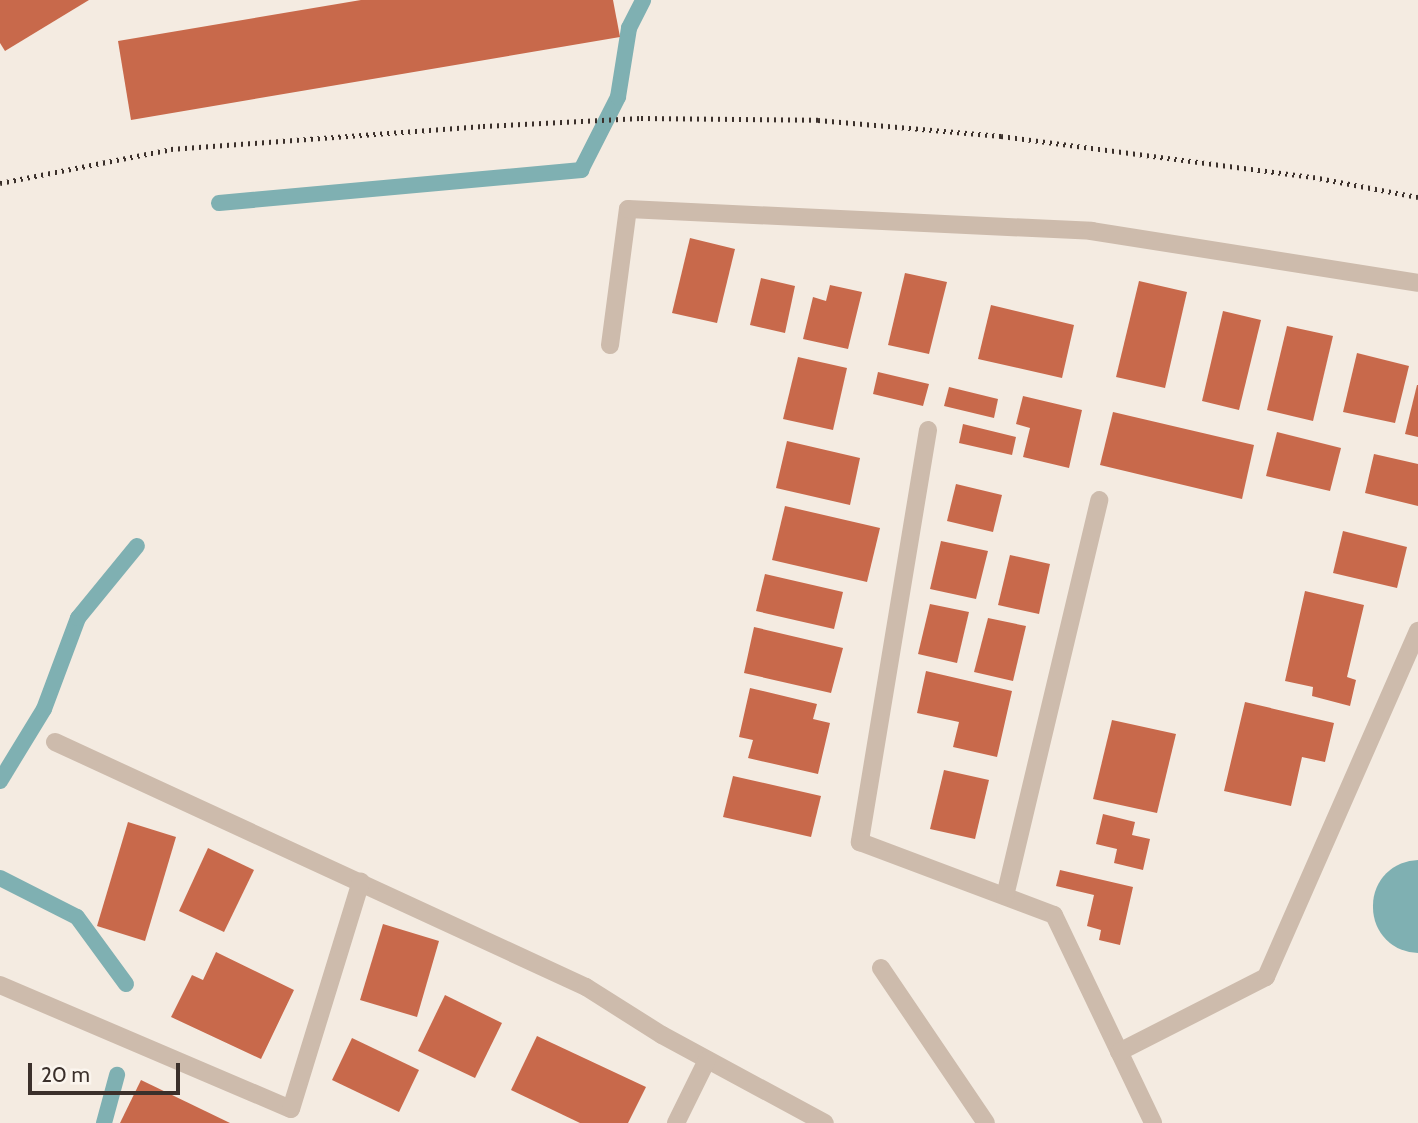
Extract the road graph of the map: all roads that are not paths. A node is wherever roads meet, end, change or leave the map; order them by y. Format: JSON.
{"nodes":[{"id":1,"x":1418,"y":283,"type":"edge"},
{"id":2,"x":610,"y":345,"type":"dead end"},
{"id":3,"x":928,"y":430,"type":"dead end"},
{"id":4,"x":1099,"y":500,"type":"dead end"},
{"id":5,"x":1418,"y":631,"type":"edge"},
{"id":6,"x":55,"y":742,"type":"dead end"},
{"id":7,"x":361,"y":882,"type":"junction"},
{"id":8,"x":1006,"y":896,"type":"junction"},
{"id":9,"x":881,"y":968,"type":"dead end"},
{"id":10,"x":0,"y":985,"type":"edge"},
{"id":11,"x":1119,"y":1052,"type":"junction"},
{"id":12,"x":707,"y":1060,"type":"junction"},
{"id":13,"x":677,"y":1123,"type":"edge"},
{"id":14,"x":825,"y":1123,"type":"edge"},
{"id":15,"x":985,"y":1123,"type":"edge"},
{"id":16,"x":1153,"y":1123,"type":"edge"}],
"edges":[{"from":1,"to":2,"type":"street"},
{"from":3,"to":8,"type":"street"},
{"from":4,"to":8,"type":"street"},
{"from":5,"to":11,"type":"street"},
{"from":6,"to":7,"type":"street"},
{"from":7,"to":10,"type":"street"},
{"from":7,"to":12,"type":"street"},
{"from":8,"to":11,"type":"street"},
{"from":9,"to":15,"type":"street"},
{"from":11,"to":16,"type":"street"},
{"from":12,"to":13,"type":"street"},
{"from":12,"to":14,"type":"street"}]}
